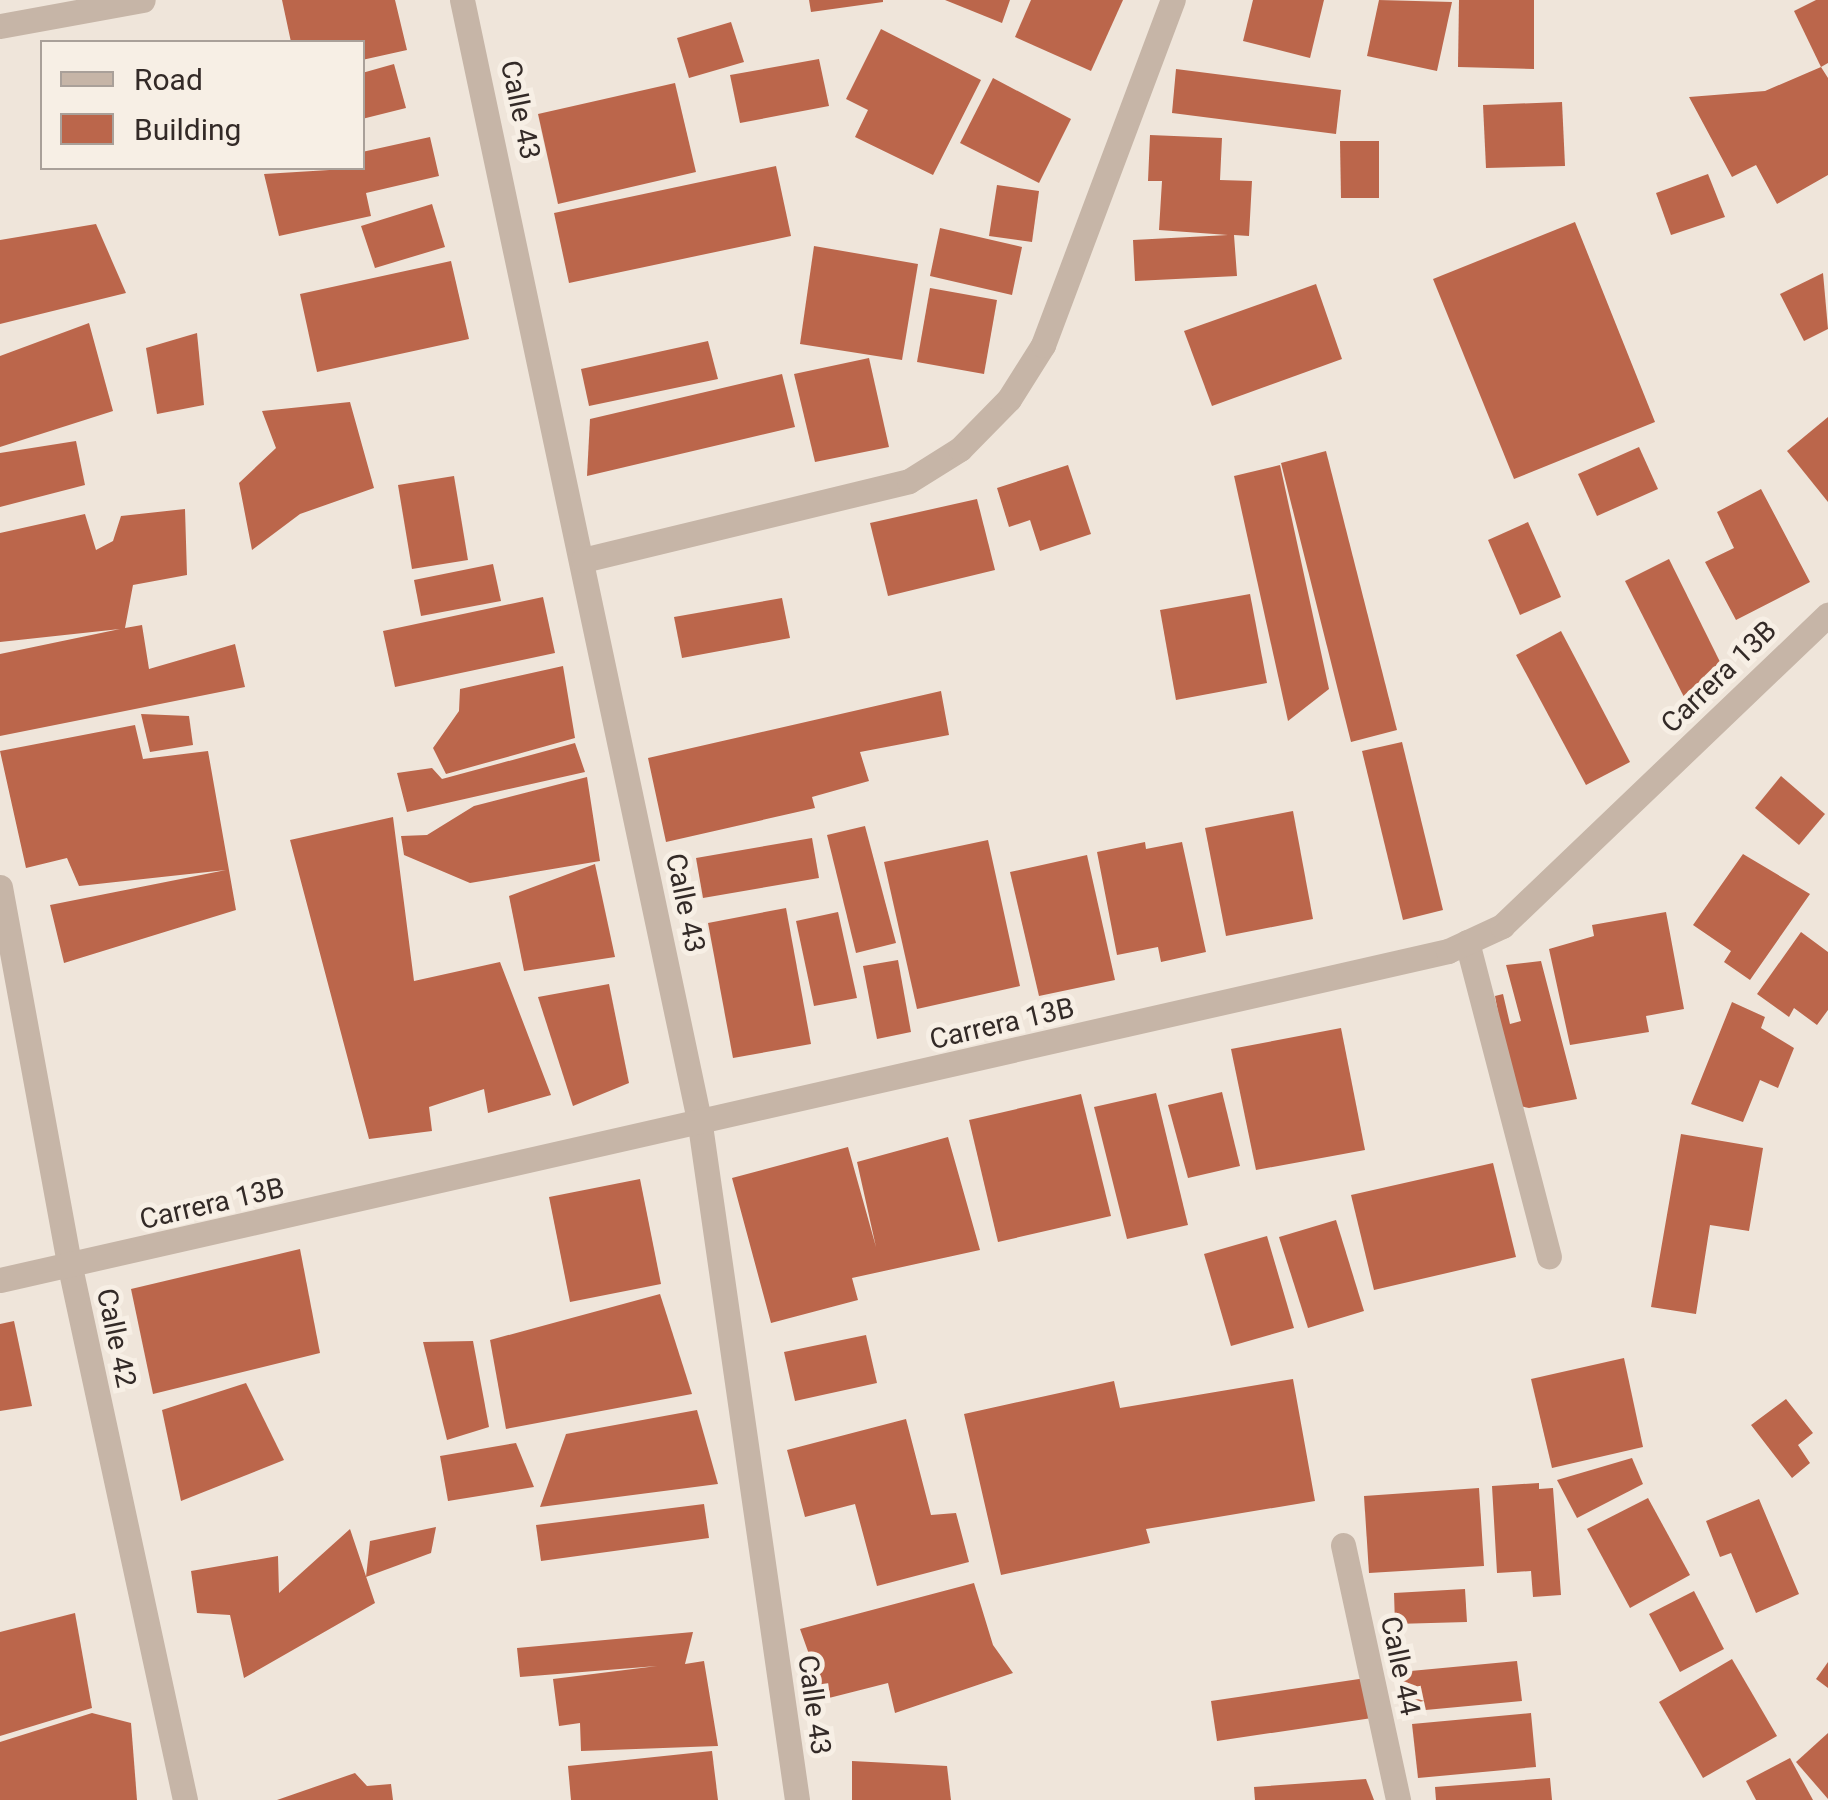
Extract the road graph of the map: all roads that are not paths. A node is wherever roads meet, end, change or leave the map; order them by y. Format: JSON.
{"nodes":[{"id":1,"x":143,"y":0,"type":"edge"},
{"id":2,"x":462,"y":0,"type":"edge"},
{"id":3,"x":1173,"y":0,"type":"edge"},
{"id":4,"x":0,"y":26,"type":"edge"},
{"id":5,"x":583,"y":560,"type":"junction"},
{"id":6,"x":1828,"y":614,"type":"edge"},
{"id":7,"x":0,"y":887,"type":"edge"},
{"id":8,"x":1467,"y":942,"type":"junction"},
{"id":9,"x":700,"y":1124,"type":"junction"},
{"id":10,"x":1549,"y":1256,"type":"dead end"},
{"id":11,"x":70,"y":1267,"type":"junction"},
{"id":12,"x":0,"y":1280,"type":"edge"},
{"id":13,"x":1344,"y":1546,"type":"dead end"},
{"id":14,"x":185,"y":1800,"type":"edge"},
{"id":15,"x":797,"y":1800,"type":"edge"},
{"id":16,"x":1398,"y":1800,"type":"edge"}],
"edges":[{"from":1,"to":4,"type":"street"},
{"from":2,"to":5,"type":"street","name":"Calle 43"},
{"from":3,"to":5,"type":"street"},
{"from":5,"to":9,"type":"street","name":"Calle 43"},
{"from":6,"to":8,"type":"street","name":"Carrera 13B"},
{"from":7,"to":11,"type":"street","name":"Calle 42"},
{"from":8,"to":9,"type":"street","name":"Carrera 13B"},
{"from":8,"to":10,"type":"street"},
{"from":9,"to":11,"type":"street","name":"Carrera 13B"},
{"from":9,"to":15,"type":"street","name":"Calle 43"},
{"from":11,"to":12,"type":"street","name":"Carrera 13B"},
{"from":11,"to":14,"type":"street","name":"Calle 42"},
{"from":13,"to":16,"type":"street","name":"Calle 44"}]}
